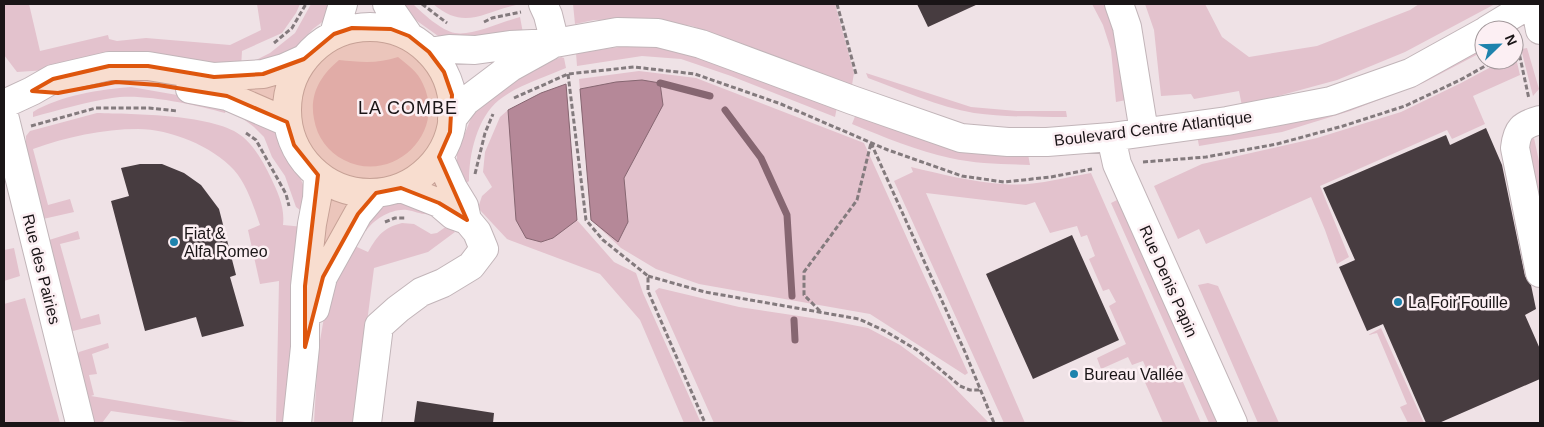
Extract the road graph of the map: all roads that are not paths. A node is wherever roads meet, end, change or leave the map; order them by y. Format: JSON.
{"nodes":[{"id":1,"x":343,"y":4,"type":"edge"},
{"id":2,"x":387,"y":4,"type":"edge"},
{"id":3,"x":1119,"y":4,"type":"edge"},
{"id":4,"x":1530,"y":4,"type":"edge"},
{"id":5,"x":1535,"y":4,"type":"edge"},
{"id":6,"x":544,"y":6,"type":"edge"},
{"id":7,"x":1504,"y":20,"type":"edge"},
{"id":8,"x":1540,"y":30,"type":"edge"},
{"id":9,"x":334,"y":34,"type":"junction"},
{"id":10,"x":1474,"y":38,"type":"edge"},
{"id":11,"x":555,"y":43,"type":"junction"},
{"id":12,"x":419,"y":44,"type":"junction"},
{"id":13,"x":304,"y":59,"type":"junction"},
{"id":14,"x":32,"y":91,"type":"junction"},
{"id":15,"x":4,"y":104,"type":"edge"},
{"id":16,"x":452,"y":119,"type":"junction"},
{"id":17,"x":1540,"y":120,"type":"edge"},
{"id":18,"x":287,"y":122,"type":"junction"},
{"id":19,"x":6,"y":124,"type":"edge"},
{"id":20,"x":1144,"y":132,"type":"junction"},
{"id":21,"x":1111,"y":136,"type":"junction"},
{"id":22,"x":439,"y":157,"type":"junction"},
{"id":23,"x":318,"y":175,"type":"junction"},
{"id":24,"x":388,"y":191,"type":"junction"},
{"id":25,"x":467,"y":220,"type":"junction"},
{"id":26,"x":1540,"y":273,"type":"edge"},
{"id":27,"x":305,"y":347,"type":"junction"},
{"id":28,"x":80,"y":423,"type":"edge"},
{"id":29,"x":297,"y":423,"type":"edge"},
{"id":30,"x":367,"y":423,"type":"edge"},
{"id":31,"x":1233,"y":423,"type":"edge"}],
"edges":[{"from":1,"to":9,"type":"street"},
{"from":2,"to":12,"type":"street"},
{"from":3,"to":20,"type":"street"},
{"from":4,"to":7,"type":"street","name":"Boulevard Centre Atlantique"},
{"from":5,"to":8,"type":"street"},
{"from":6,"to":11,"type":"street"},
{"from":9,"to":12,"type":"street"},
{"from":9,"to":13,"type":"street"},
{"from":10,"to":20,"type":"street","name":"Boulevard Centre Atlantique"},
{"from":11,"to":12,"type":"street","name":"Boulevard Centre Atlantique"},
{"from":11,"to":16,"type":"street","name":"Boulevard Centre Atlantique"},
{"from":11,"to":21,"type":"street","name":"Boulevard Centre Atlantique"},
{"from":12,"to":16,"type":"street"},
{"from":13,"to":14,"type":"street"},
{"from":13,"to":18,"type":"street"},
{"from":14,"to":15,"type":"street"},
{"from":14,"to":18,"type":"street"},
{"from":16,"to":22,"type":"street"},
{"from":17,"to":26,"type":"street"},
{"from":18,"to":23,"type":"street"},
{"from":19,"to":28,"type":"street","name":"Rue des Pairies"},
{"from":20,"to":21,"type":"street","name":"Boulevard Centre Atlantique"},
{"from":21,"to":31,"type":"street","name":"Rue Denis Papin"},
{"from":22,"to":24,"type":"street"},
{"from":22,"to":25,"type":"street"},
{"from":23,"to":24,"type":"street"},
{"from":23,"to":27,"type":"street"},
{"from":24,"to":25,"type":"street"},
{"from":24,"to":27,"type":"street"},
{"from":25,"to":30,"type":"street"},
{"from":27,"to":29,"type":"street"}]}
